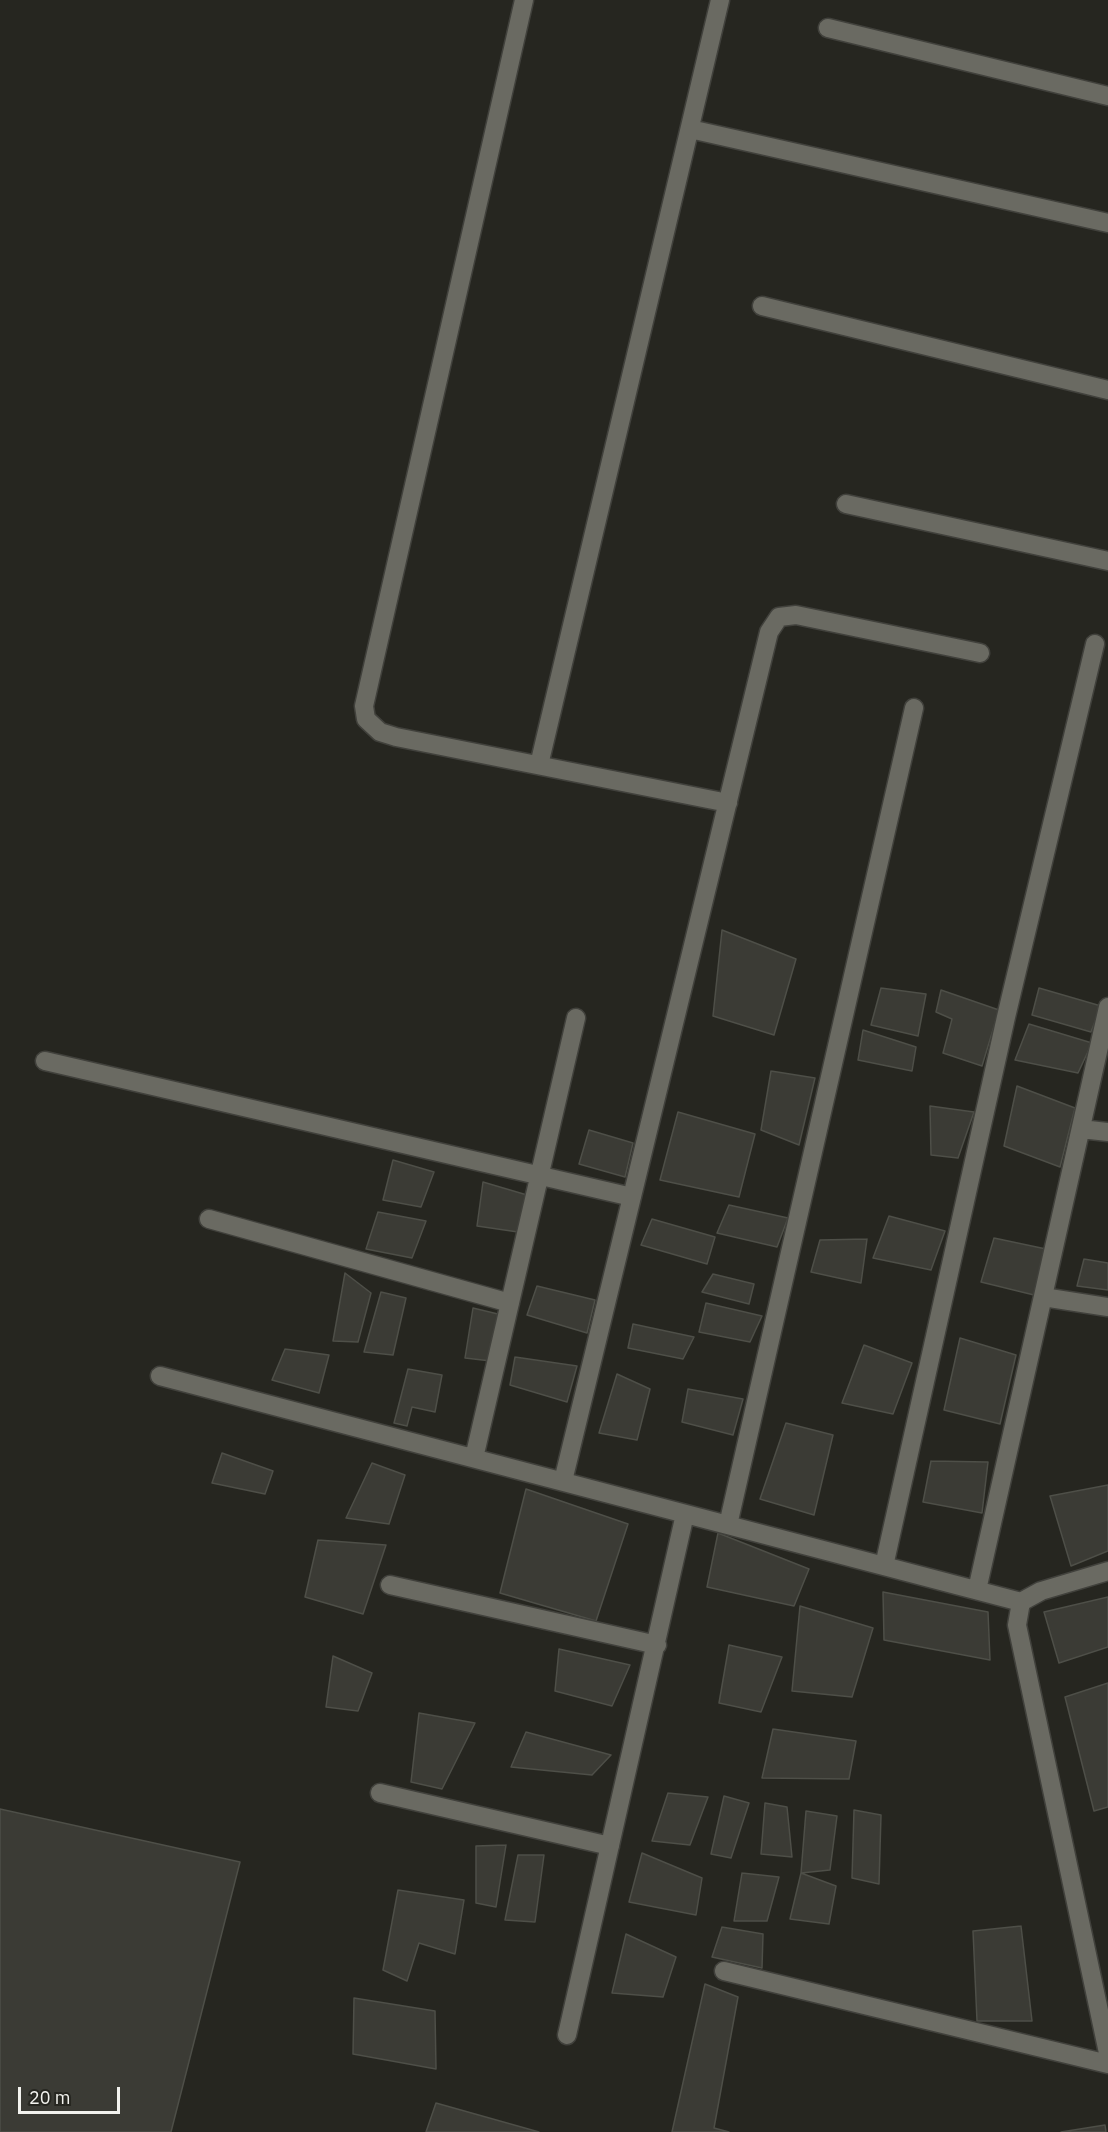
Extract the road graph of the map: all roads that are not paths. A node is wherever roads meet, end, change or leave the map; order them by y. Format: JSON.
{"nodes":[{"id":1,"x":524,"y":0,"type":"edge"},
{"id":2,"x":720,"y":0,"type":"edge"},
{"id":3,"x":828,"y":28,"type":"dead end"},
{"id":4,"x":1108,"y":96,"type":"edge"},
{"id":5,"x":690,"y":129,"type":"junction"},
{"id":6,"x":1108,"y":223,"type":"edge"},
{"id":7,"x":762,"y":306,"type":"dead end"},
{"id":8,"x":1108,"y":390,"type":"edge"},
{"id":9,"x":846,"y":504,"type":"dead end"},
{"id":10,"x":1108,"y":561,"type":"edge"},
{"id":11,"x":1095,"y":644,"type":"dead end"},
{"id":12,"x":980,"y":653,"type":"dead end"},
{"id":13,"x":914,"y":708,"type":"dead end"},
{"id":14,"x":539,"y":765,"type":"junction"},
{"id":15,"x":728,"y":803,"type":"junction"},
{"id":16,"x":1108,"y":1007,"type":"edge"},
{"id":17,"x":576,"y":1018,"type":"dead end"},
{"id":18,"x":45,"y":1061,"type":"dead end"},
{"id":19,"x":1081,"y":1129,"type":"junction"},
{"id":20,"x":1108,"y":1132,"type":"edge"},
{"id":21,"x":540,"y":1174,"type":"junction"},
{"id":22,"x":632,"y":1197,"type":"junction"},
{"id":23,"x":208,"y":1219,"type":"dead end"},
{"id":24,"x":1043,"y":1297,"type":"junction"},
{"id":25,"x":510,"y":1303,"type":"junction"},
{"id":26,"x":1108,"y":1307,"type":"edge"},
{"id":27,"x":160,"y":1376,"type":"dead end"},
{"id":28,"x":474,"y":1458,"type":"junction"},
{"id":29,"x":563,"y":1482,"type":"junction"},
{"id":30,"x":685,"y":1514,"type":"junction"},
{"id":31,"x":728,"y":1525,"type":"junction"},
{"id":32,"x":884,"y":1566,"type":"junction"},
{"id":33,"x":1108,"y":1571,"type":"edge"},
{"id":34,"x":390,"y":1585,"type":"dead end"},
{"id":35,"x":977,"y":1590,"type":"junction"},
{"id":36,"x":1021,"y":1602,"type":"junction"},
{"id":37,"x":657,"y":1645,"type":"junction"},
{"id":38,"x":380,"y":1792,"type":"dead end"},
{"id":39,"x":610,"y":1846,"type":"junction"},
{"id":40,"x":724,"y":1971,"type":"dead end"},
{"id":41,"x":567,"y":2035,"type":"dead end"},
{"id":42,"x":1108,"y":2053,"type":"edge"},
{"id":43,"x":1108,"y":2064,"type":"edge"}],
"edges":[{"from":1,"to":14,"type":"street"},
{"from":2,"to":5,"type":"street"},
{"from":3,"to":4,"type":"street"},
{"from":5,"to":6,"type":"street"},
{"from":5,"to":14,"type":"street"},
{"from":7,"to":8,"type":"street"},
{"from":9,"to":10,"type":"street"},
{"from":11,"to":32,"type":"street"},
{"from":12,"to":15,"type":"street"},
{"from":13,"to":31,"type":"street"},
{"from":14,"to":15,"type":"street"},
{"from":15,"to":22,"type":"street"},
{"from":16,"to":19,"type":"street"},
{"from":17,"to":21,"type":"street"},
{"from":18,"to":21,"type":"street"},
{"from":19,"to":20,"type":"street"},
{"from":19,"to":24,"type":"street"},
{"from":21,"to":22,"type":"street"},
{"from":21,"to":25,"type":"street"},
{"from":22,"to":29,"type":"street"},
{"from":23,"to":25,"type":"street"},
{"from":24,"to":26,"type":"street"},
{"from":24,"to":35,"type":"street"},
{"from":25,"to":28,"type":"street"},
{"from":27,"to":28,"type":"street"},
{"from":28,"to":29,"type":"street"},
{"from":29,"to":30,"type":"street"},
{"from":30,"to":31,"type":"street"},
{"from":30,"to":37,"type":"street"},
{"from":31,"to":32,"type":"street"},
{"from":32,"to":35,"type":"street"},
{"from":33,"to":36,"type":"street"},
{"from":34,"to":37,"type":"street"},
{"from":35,"to":36,"type":"street"},
{"from":36,"to":42,"type":"street"},
{"from":37,"to":39,"type":"street"},
{"from":38,"to":39,"type":"street"},
{"from":39,"to":41,"type":"street"},
{"from":40,"to":43,"type":"street"}]}
